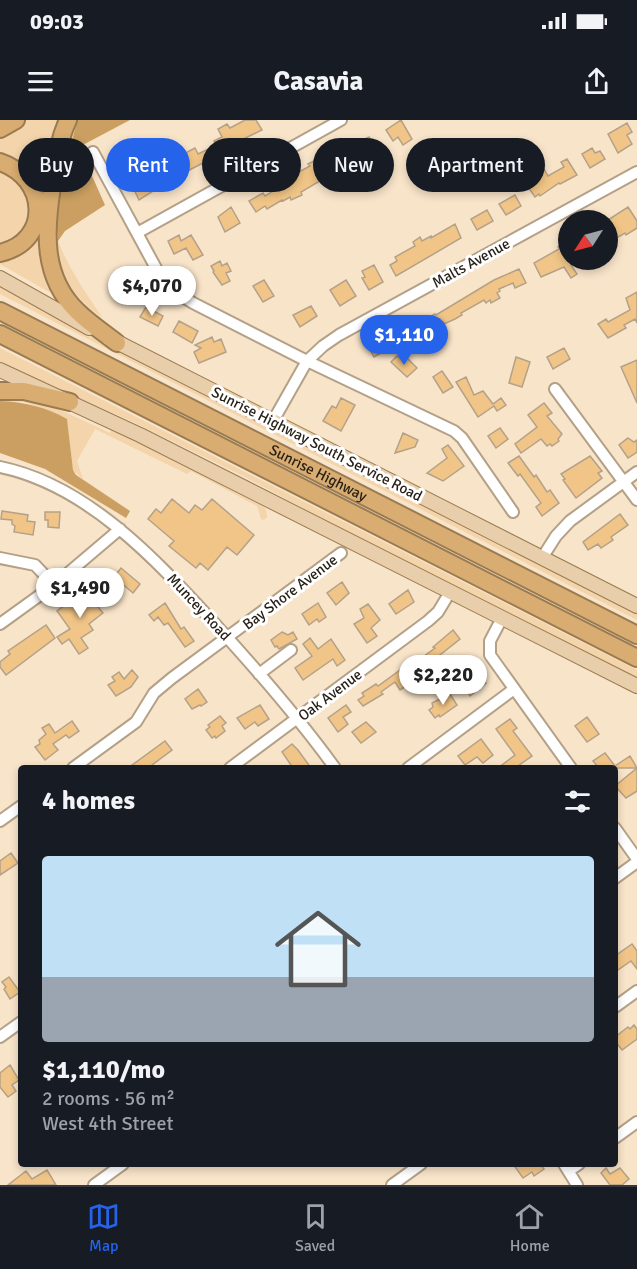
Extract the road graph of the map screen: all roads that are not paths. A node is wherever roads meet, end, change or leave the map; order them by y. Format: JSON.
{"nodes":[{"id":1,"x":16,"y":120,"type":"edge"},
{"id":2,"x":68,"y":120,"type":"edge"},
{"id":3,"x":341,"y":120,"type":"edge"},
{"id":4,"x":0,"y":129,"type":"edge"},
{"id":5,"x":94,"y":154,"type":"edge"},
{"id":6,"x":0,"y":162,"type":"edge"},
{"id":7,"x":637,"y":171,"type":"edge"},
{"id":8,"x":137,"y":233,"type":"junction"},
{"id":9,"x":0,"y":253,"type":"edge"},
{"id":10,"x":0,"y":278,"type":"edge"},
{"id":11,"x":0,"y":311,"type":"edge"},
{"id":12,"x":0,"y":334,"type":"edge"},
{"id":13,"x":117,"y":343,"type":"junction"},
{"id":14,"x":307,"y":361,"type":"junction"},
{"id":15,"x":0,"y":370,"type":"edge"},
{"id":16,"x":555,"y":389,"type":"dead end"},
{"id":17,"x":0,"y":391,"type":"edge"},
{"id":18,"x":70,"y":402,"type":"junction"},
{"id":19,"x":273,"y":421,"type":"junction"},
{"id":20,"x":0,"y":467,"type":"edge"},
{"id":21,"x":637,"y":472,"type":"edge"},
{"id":22,"x":624,"y":482,"type":"junction"},
{"id":23,"x":637,"y":500,"type":"edge"},
{"id":24,"x":513,"y":512,"type":"dead end"},
{"id":25,"x":120,"y":529,"type":"junction"},
{"id":26,"x":341,"y":553,"type":"dead end"},
{"id":27,"x":0,"y":558,"type":"edge"},
{"id":28,"x":542,"y":558,"type":"junction"},
{"id":29,"x":54,"y":585,"type":"junction"},
{"id":30,"x":450,"y":592,"type":"junction"},
{"id":31,"x":637,"y":606,"type":"edge"},
{"id":32,"x":502,"y":618,"type":"junction"},
{"id":33,"x":0,"y":624,"type":"edge"},
{"id":34,"x":637,"y":635,"type":"edge"},
{"id":35,"x":228,"y":638,"type":"junction"},
{"id":36,"x":291,"y":650,"type":"dead end"},
{"id":37,"x":637,"y":658,"type":"edge"},
{"id":38,"x":260,"y":674,"type":"junction"},
{"id":39,"x":637,"y":686,"type":"edge"},
{"id":40,"x":514,"y":689,"type":"junction"},
{"id":41,"x":297,"y":719,"type":"junction"},
{"id":42,"x":77,"y":765,"type":"edge"},
{"id":43,"x":234,"y":765,"type":"edge"},
{"id":44,"x":333,"y":765,"type":"edge"},
{"id":45,"x":412,"y":765,"type":"edge"},
{"id":46,"x":569,"y":765,"type":"edge"},
{"id":47,"x":18,"y":808,"type":"edge"},
{"id":48,"x":0,"y":821,"type":"edge"},
{"id":49,"x":618,"y":832,"type":"edge"},
{"id":50,"x":637,"y":860,"type":"edge"},
{"id":51,"x":618,"y":876,"type":"edge"},
{"id":52,"x":637,"y":991,"type":"edge"},
{"id":53,"x":618,"y":1005,"type":"edge"},
{"id":54,"x":18,"y":1024,"type":"edge"},
{"id":55,"x":0,"y":1037,"type":"edge"},
{"id":56,"x":637,"y":1122,"type":"edge"},
{"id":57,"x":618,"y":1136,"type":"edge"},
{"id":58,"x":119,"y":1167,"type":"edge"},
{"id":59,"x":417,"y":1167,"type":"edge"},
{"id":60,"x":567,"y":1168,"type":"edge"},
{"id":61,"x":94,"y":1185,"type":"edge"},
{"id":62,"x":392,"y":1185,"type":"edge"},
{"id":63,"x":577,"y":1185,"type":"edge"}],
"edges":[{"from":1,"to":4,"type":"highway"},
{"from":2,"to":13,"type":"highway"},
{"from":3,"to":8,"type":"street"},
{"from":5,"to":8,"type":"street"},
{"from":6,"to":9,"type":"highway"},
{"from":7,"to":14,"type":"street","name":"Malts Avenue"},
{"from":8,"to":14,"type":"street"},
{"from":10,"to":13,"type":"main road","name":"Sunrise Highway South Service Road"},
{"from":11,"to":34,"type":"highway","name":"Sunrise Highway"},
{"from":12,"to":37,"type":"highway","name":"Sunrise Highway"},
{"from":13,"to":19,"type":"main road","name":"Sunrise Highway South Service Road"},
{"from":14,"to":19,"type":"street","name":"Malts Avenue"},
{"from":14,"to":24,"type":"street"},
{"from":15,"to":18,"type":"main road"},
{"from":16,"to":22,"type":"street"},
{"from":17,"to":18,"type":"highway"},
{"from":18,"to":30,"type":"main road"},
{"from":19,"to":28,"type":"main road","name":"Sunrise Highway South Service Road"},
{"from":20,"to":25,"type":"street","name":"Muncey Road"},
{"from":21,"to":22,"type":"street"},
{"from":22,"to":23,"type":"street"},
{"from":22,"to":28,"type":"street"},
{"from":25,"to":29,"type":"street"},
{"from":25,"to":35,"type":"street","name":"Muncey Road"},
{"from":26,"to":35,"type":"street","name":"Bay Shore Avenue"},
{"from":27,"to":29,"type":"street"},
{"from":28,"to":31,"type":"main road","name":"Sunrise Highway South Service Road"},
{"from":29,"to":33,"type":"street"},
{"from":30,"to":32,"type":"main road"},
{"from":30,"to":41,"type":"street","name":"Oak Avenue"},
{"from":32,"to":39,"type":"main road"},
{"from":32,"to":40,"type":"street"},
{"from":35,"to":38,"type":"street","name":"Muncey Road"},
{"from":35,"to":42,"type":"street","name":"Bay Shore Avenue"},
{"from":36,"to":38,"type":"street"},
{"from":38,"to":41,"type":"street","name":"Muncey Road"},
{"from":40,"to":45,"type":"street"},
{"from":40,"to":46,"type":"street"},
{"from":41,"to":43,"type":"street","name":"Oak Avenue"},
{"from":41,"to":44,"type":"street","name":"Muncey Road"},
{"from":47,"to":48,"type":"street"},
{"from":49,"to":50,"type":"street"},
{"from":50,"to":51,"type":"street"},
{"from":52,"to":53,"type":"street"},
{"from":54,"to":55,"type":"street"},
{"from":56,"to":57,"type":"street"},
{"from":58,"to":61,"type":"street"},
{"from":59,"to":62,"type":"street"},
{"from":60,"to":63,"type":"street"}]}
